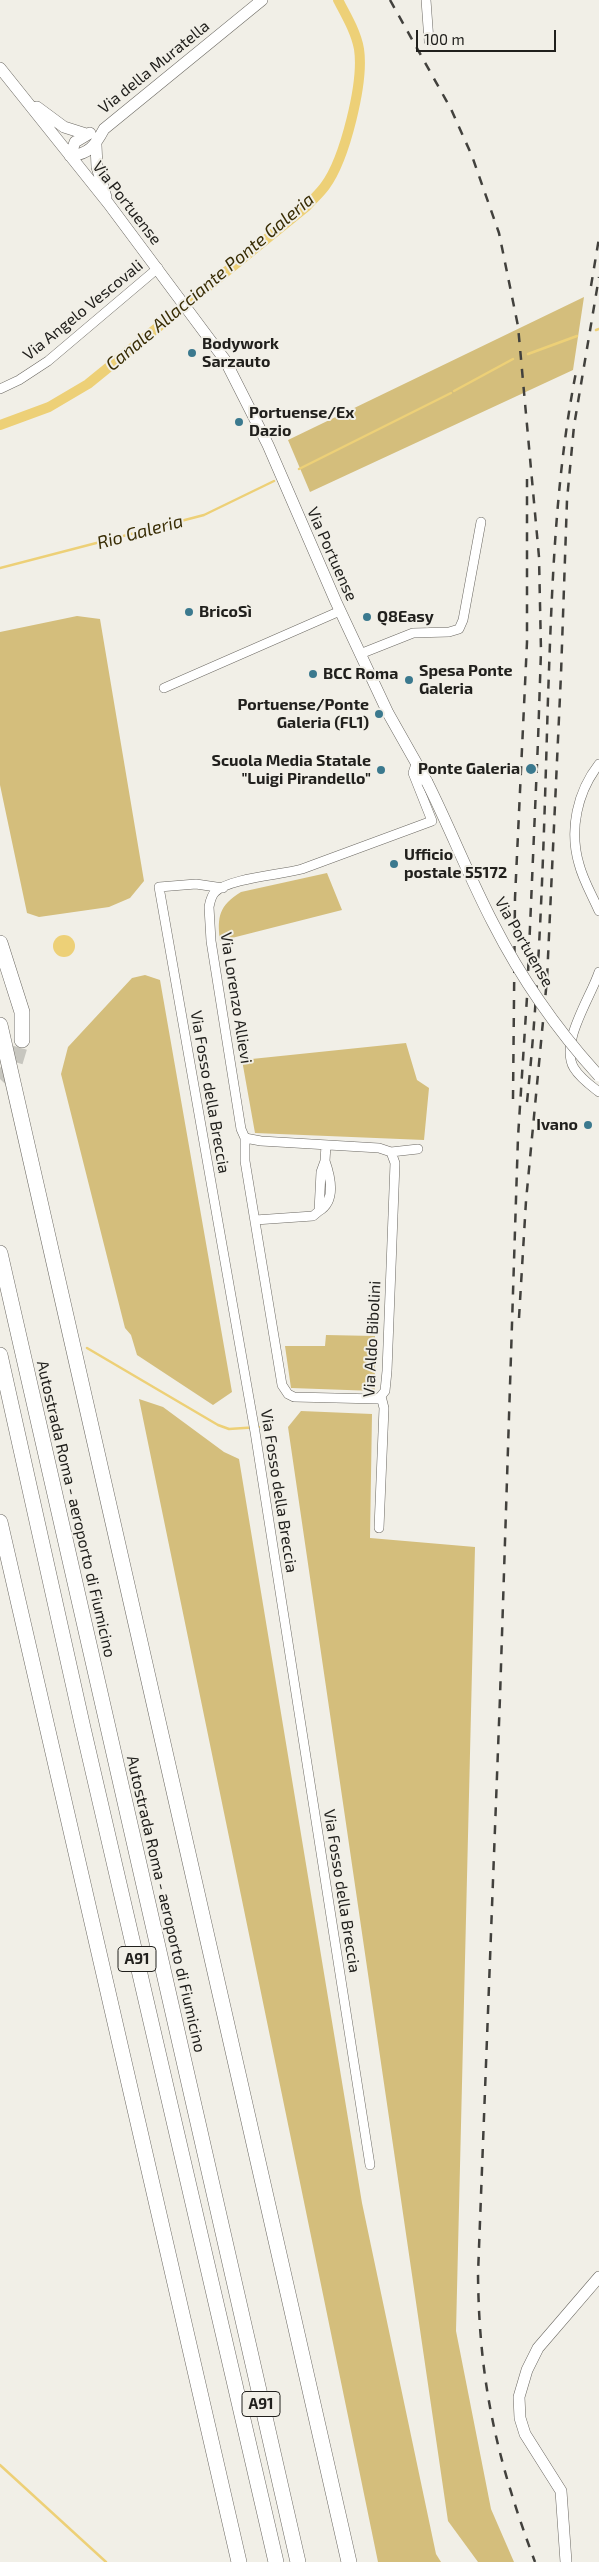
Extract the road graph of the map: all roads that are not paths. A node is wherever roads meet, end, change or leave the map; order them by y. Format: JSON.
{"nodes":[{"id":1,"x":262,"y":0,"type":"edge"},
{"id":2,"x":426,"y":0,"type":"edge"},
{"id":3,"x":429,"y":41,"type":"dead end"},
{"id":4,"x":0,"y":68,"type":"edge"},
{"id":5,"x":22,"y":94,"type":"junction"},
{"id":6,"x":104,"y":129,"type":"junction"},
{"id":7,"x":86,"y":134,"type":"junction"},
{"id":8,"x":96,"y":145,"type":"junction"},
{"id":9,"x":70,"y":156,"type":"junction"},
{"id":10,"x":108,"y":203,"type":"junction"},
{"id":11,"x":158,"y":268,"type":"junction"},
{"id":12,"x":0,"y":389,"type":"edge"},
{"id":13,"x":481,"y":522,"type":"dead end"},
{"id":14,"x":340,"y":611,"type":"junction"},
{"id":15,"x":360,"y":654,"type":"junction"},
{"id":16,"x":164,"y":688,"type":"dead end"},
{"id":17,"x":416,"y":764,"type":"junction"},
{"id":18,"x":599,"y":764,"type":"edge"},
{"id":19,"x":223,"y":888,"type":"junction"},
{"id":20,"x":599,"y":911,"type":"edge"},
{"id":21,"x":0,"y":943,"type":"edge"},
{"id":22,"x":599,"y":972,"type":"edge"},
{"id":23,"x":0,"y":1025,"type":"edge"},
{"id":24,"x":22,"y":1040,"type":"tunnel mouth"},
{"id":25,"x":599,"y":1076,"type":"edge"},
{"id":26,"x":599,"y":1092,"type":"edge"},
{"id":27,"x":245,"y":1138,"type":"junction"},
{"id":28,"x":326,"y":1145,"type":"junction"},
{"id":29,"x":418,"y":1148,"type":"dead end"},
{"id":30,"x":391,"y":1152,"type":"junction"},
{"id":31,"x":255,"y":1220,"type":"junction"},
{"id":32,"x":0,"y":1253,"type":"edge"},
{"id":33,"x":0,"y":1355,"type":"edge"},
{"id":34,"x":381,"y":1396,"type":"junction"},
{"id":35,"x":0,"y":1522,"type":"edge"},
{"id":36,"x":380,"y":1528,"type":"dead end"},
{"id":37,"x":370,"y":2165,"type":"dead end"},
{"id":38,"x":599,"y":2277,"type":"edge"},
{"id":39,"x":239,"y":2562,"type":"edge"},
{"id":40,"x":276,"y":2562,"type":"edge"},
{"id":41,"x":298,"y":2562,"type":"edge"},
{"id":42,"x":350,"y":2562,"type":"edge"},
{"id":43,"x":566,"y":2562,"type":"edge"}],
"edges":[{"from":1,"to":6,"type":"main road","name":"Via della Muratella"},
{"from":2,"to":3,"type":"street"},
{"from":4,"to":5,"type":"main road","name":"Via Portuense"},
{"from":5,"to":7,"type":"main road"},
{"from":5,"to":9,"type":"main road","name":"Via Portuense"},
{"from":6,"to":7,"type":"main road"},
{"from":6,"to":8,"type":"main road","name":"Via della Muratella"},
{"from":7,"to":9,"type":"main road"},
{"from":8,"to":9,"type":"main road"},
{"from":8,"to":10,"type":"main road"},
{"from":9,"to":10,"type":"main road","name":"Via Portuense"},
{"from":10,"to":11,"type":"main road","name":"Via Portuense"},
{"from":11,"to":12,"type":"street","name":"Via Angelo Vescovali"},
{"from":11,"to":14,"type":"main road","name":"Via Portuense"},
{"from":13,"to":15,"type":"street"},
{"from":14,"to":15,"type":"main road","name":"Via Portuense"},
{"from":14,"to":16,"type":"street"},
{"from":15,"to":17,"type":"main road","name":"Via Portuense"},
{"from":17,"to":19,"type":"street"},
{"from":17,"to":25,"type":"main road","name":"Via Portuense","bridge":true},
{"from":18,"to":20,"type":"street"},
{"from":19,"to":27,"type":"street","name":"Via Lorenzo Allievi"},
{"from":19,"to":37,"type":"street","name":"Via Fosso della Breccia"},
{"from":21,"to":24,"type":"highway"},
{"from":22,"to":26,"type":"street"},
{"from":23,"to":42,"type":"highway"},
{"from":27,"to":28,"type":"street"},
{"from":27,"to":31,"type":"street","name":"Via Lorenzo Allievi"},
{"from":28,"to":30,"type":"street"},
{"from":28,"to":31,"type":"street"},
{"from":29,"to":30,"type":"street"},
{"from":30,"to":34,"type":"street","name":"Via Aldo Bibolini"},
{"from":31,"to":34,"type":"street","name":"Via Lorenzo Allievi"},
{"from":32,"to":41,"type":"highway","name":"Autostrada Roma - aeroporto di Fiumicino","number":"A91"},
{"from":33,"to":40,"type":"highway","number":"A91"},
{"from":34,"to":36,"type":"street","name":"Via Aldo Bibolini"},
{"from":35,"to":39,"type":"highway"},
{"from":38,"to":43,"type":"main road"}]}
